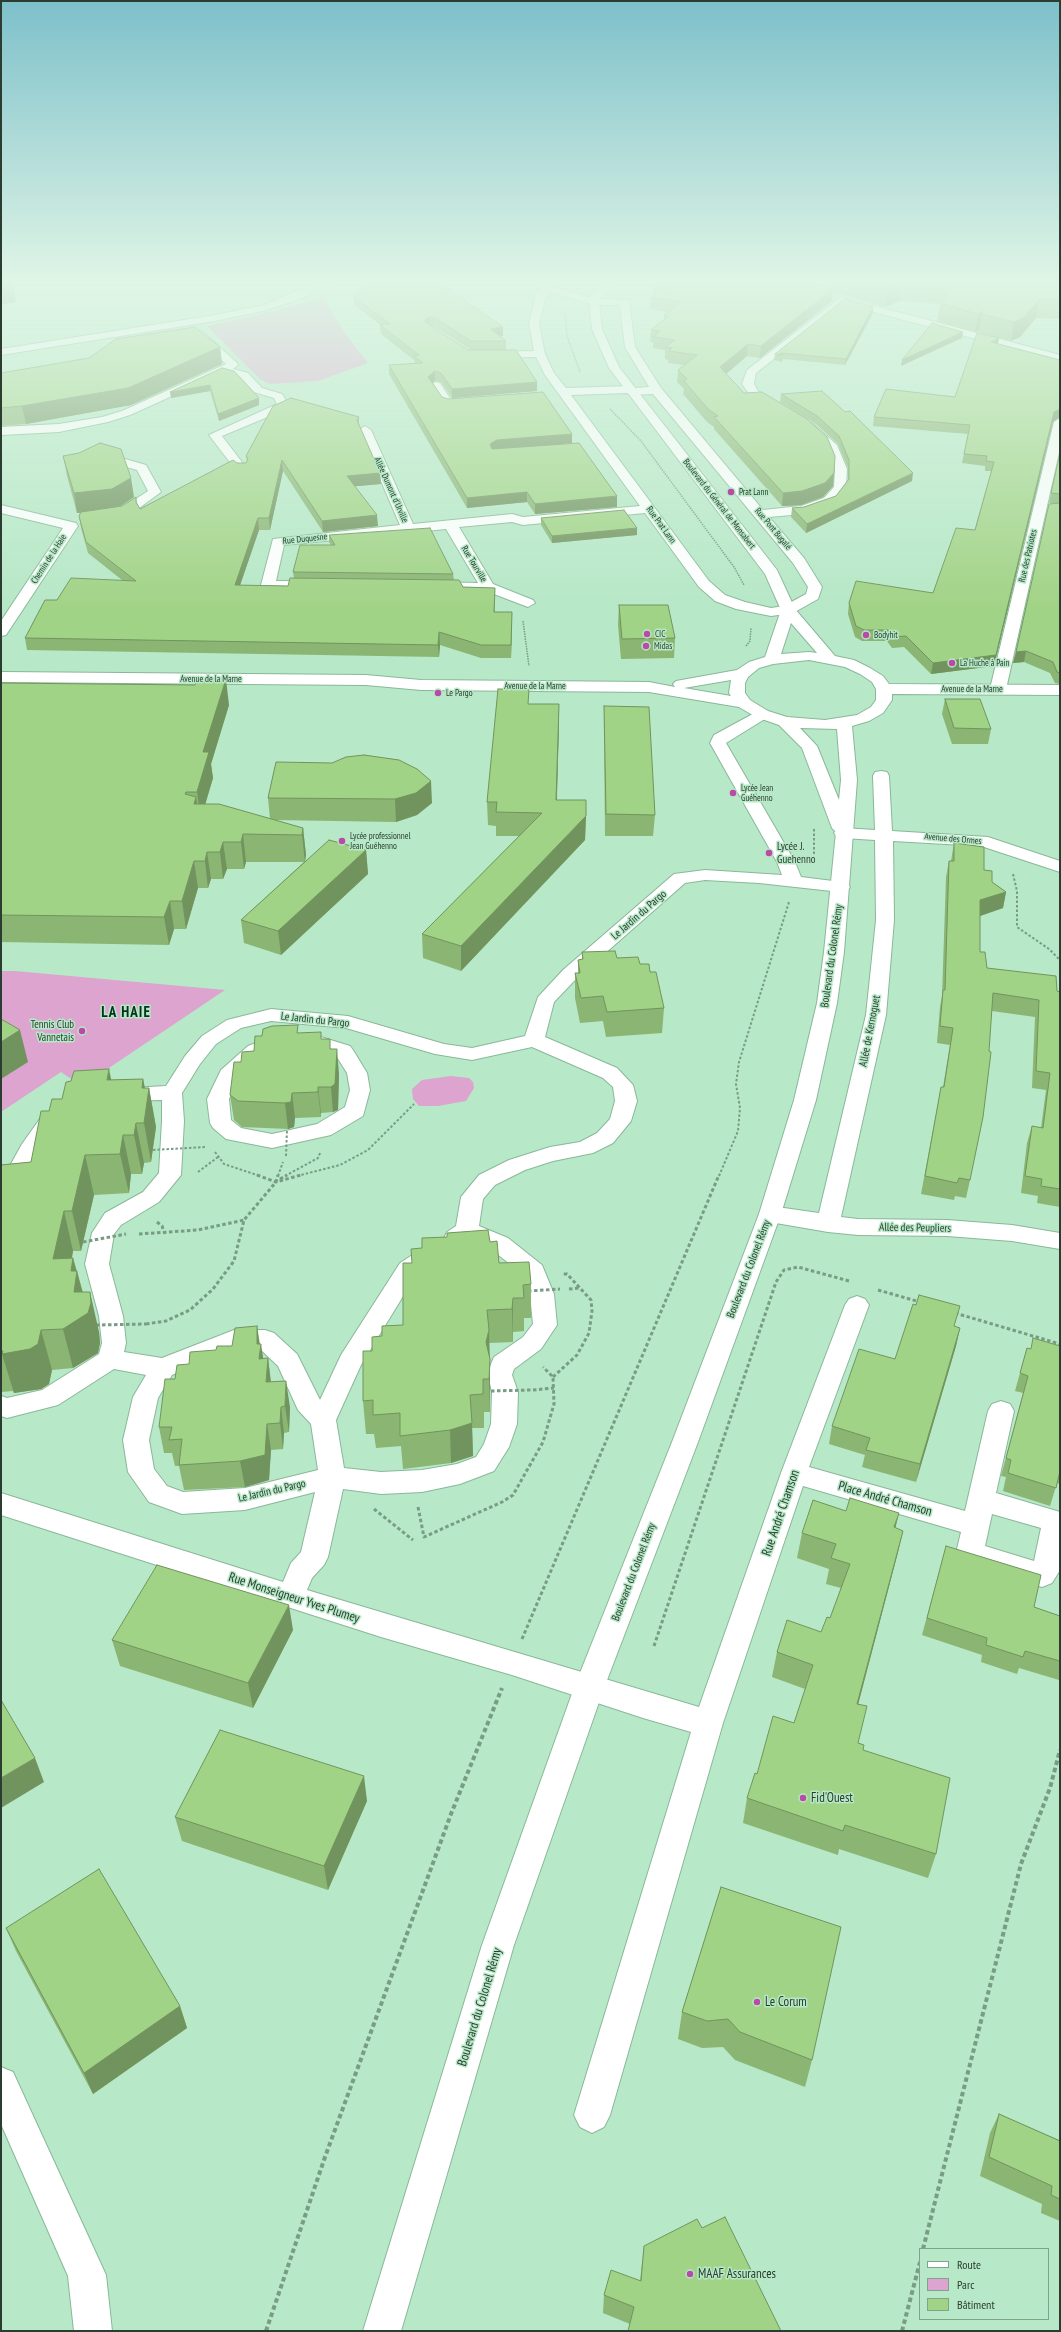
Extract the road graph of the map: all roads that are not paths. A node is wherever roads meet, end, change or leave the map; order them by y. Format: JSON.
{"nodes":[{"id":1,"x":176,"y":391,"type":"edge"},
{"id":2,"x":261,"y":391,"type":"edge"},
{"id":3,"x":440,"y":391,"type":"edge"},
{"id":4,"x":558,"y":391,"type":"edge"},
{"id":5,"x":616,"y":391,"type":"edge"},
{"id":6,"x":632,"y":391,"type":"edge"},
{"id":7,"x":657,"y":391,"type":"edge"},
{"id":8,"x":753,"y":391,"type":"edge"},
{"id":9,"x":560,"y":394,"type":"junction"},
{"id":10,"x":485,"y":401,"type":"edge"},
{"id":11,"x":786,"y":413,"type":"edge"},
{"id":12,"x":798,"y":420,"type":"edge"},
{"id":13,"x":1060,"y":422,"type":"edge"},
{"id":14,"x":365,"y":430,"type":"dead end"},
{"id":15,"x":1,"y":431,"type":"edge"},
{"id":16,"x":603,"y":446,"type":"junction"},
{"id":17,"x":590,"y":447,"type":"dead end"},
{"id":18,"x":84,"y":465,"type":"edge"},
{"id":19,"x":242,"y":470,"type":"edge"},
{"id":20,"x":162,"y":502,"type":"edge"},
{"id":21,"x":1039,"y":507,"type":"junction"},
{"id":22,"x":1053,"y":508,"type":"edge"},
{"id":23,"x":1,"y":509,"type":"edge"},
{"id":24,"x":649,"y":509,"type":"junction"},
{"id":25,"x":760,"y":514,"type":"junction"},
{"id":26,"x":408,"y":528,"type":"junction"},
{"id":27,"x":452,"y":528,"type":"junction"},
{"id":28,"x":331,"y":586,"type":"edge"},
{"id":29,"x":417,"y":586,"type":"edge"},
{"id":30,"x":488,"y":587,"type":"junction"},
{"id":31,"x":528,"y":603,"type":"road end"},
{"id":32,"x":788,"y":610,"type":"junction"},
{"id":33,"x":1,"y":632,"type":"edge"},
{"id":34,"x":829,"y":658,"type":"junction"},
{"id":35,"x":772,"y":660,"type":"junction"},
{"id":36,"x":742,"y":674,"type":"junction"},
{"id":37,"x":1,"y":677,"type":"edge"},
{"id":38,"x":1,"y":684,"type":"edge"},
{"id":39,"x":421,"y":685,"type":"junction"},
{"id":40,"x":649,"y":687,"type":"junction"},
{"id":41,"x":884,"y":689,"type":"junction"},
{"id":42,"x":998,"y":689,"type":"junction"},
{"id":43,"x":1060,"y":690,"type":"edge"},
{"id":44,"x":744,"y":703,"type":"junction"},
{"id":45,"x":762,"y":714,"type":"junction"},
{"id":46,"x":785,"y":722,"type":"junction"},
{"id":47,"x":844,"y":724,"type":"junction"},
{"id":48,"x":881,"y":776,"type":"dead end"},
{"id":49,"x":843,"y":833,"type":"junction"},
{"id":50,"x":884,"y":834,"type":"junction"},
{"id":51,"x":1060,"y":867,"type":"edge"},
{"id":52,"x":841,"y":887,"type":"junction"},
{"id":53,"x":792,"y":889,"type":"junction"},
{"id":54,"x":312,"y":1017,"type":"junction"},
{"id":55,"x":308,"y":1039,"type":"junction"},
{"id":56,"x":534,"y":1040,"type":"junction"},
{"id":57,"x":172,"y":1093,"type":"junction"},
{"id":58,"x":101,"y":1096,"type":"edge"},
{"id":59,"x":70,"y":1105,"type":"edge"},
{"id":60,"x":1,"y":1185,"type":"edge"},
{"id":61,"x":770,"y":1214,"type":"junction"},
{"id":62,"x":828,"y":1224,"type":"junction"},
{"id":63,"x":467,"y":1230,"type":"junction"},
{"id":64,"x":1060,"y":1241,"type":"edge"},
{"id":65,"x":857,"y":1305,"type":"dead end"},
{"id":66,"x":110,"y":1359,"type":"junction"},
{"id":67,"x":163,"y":1368,"type":"junction"},
{"id":68,"x":1,"y":1406,"type":"edge"},
{"id":69,"x":1001,"y":1411,"type":"dead end"},
{"id":70,"x":323,"y":1420,"type":"junction"},
{"id":71,"x":794,"y":1473,"type":"junction"},
{"id":72,"x":332,"y":1477,"type":"junction"},
{"id":73,"x":1,"y":1504,"type":"edge"},
{"id":74,"x":291,"y":1596,"type":"junction"},
{"id":75,"x":589,"y":1688,"type":"junction"},
{"id":76,"x":708,"y":1723,"type":"junction"},
{"id":77,"x":1,"y":2084,"type":"edge"},
{"id":78,"x":592,"y":2115,"type":"dead end"},
{"id":79,"x":93,"y":2331,"type":"edge"},
{"id":80,"x":382,"y":2331,"type":"edge"}],
"edges":[{"from":1,"to":15,"type":"street"},
{"from":2,"to":19,"type":"street"},
{"from":3,"to":10,"type":"street"},
{"from":4,"to":9,"type":"street","name":"Rue Prat Lann"},
{"from":5,"to":9,"type":"street"},
{"from":6,"to":32,"type":"street","name":"Boulevard du Général de Monsabert"},
{"from":7,"to":25,"type":"street","name":"Rue Pont Bugalé"},
{"from":8,"to":11,"type":"street"},
{"from":9,"to":16,"type":"street","name":"Rue Prat Lann"},
{"from":12,"to":25,"type":"street"},
{"from":13,"to":21,"type":"street","name":"Rue des Patriotes"},
{"from":14,"to":26,"type":"street","name":"Allée Dumont d'Urville"},
{"from":16,"to":17,"type":"street"},
{"from":16,"to":24,"type":"street","name":"Rue Prat Lann"},
{"from":18,"to":20,"type":"street"},
{"from":21,"to":22,"type":"street"},
{"from":21,"to":42,"type":"street","name":"Rue des Patriotes"},
{"from":23,"to":33,"type":"street","name":"Chemin de la Haie"},
{"from":24,"to":27,"type":"street","name":"Rue Duquesne"},
{"from":24,"to":32,"type":"street","name":"Rue Prat Lann"},
{"from":25,"to":32,"type":"street","name":"Rue Pont Bugalé"},
{"from":26,"to":27,"type":"street","name":"Rue Duquesne"},
{"from":26,"to":28,"type":"street","name":"Rue Duquesne"},
{"from":27,"to":30,"type":"street","name":"Rue Tourville"},
{"from":29,"to":30,"type":"street"},
{"from":30,"to":31,"type":"street","name":"Rue Tourville"},
{"from":32,"to":34,"type":"street","name":"Boulevard du Général de Monsabert"},
{"from":32,"to":35,"type":"street"},
{"from":34,"to":35,"type":"street"},
{"from":34,"to":41,"type":"street"},
{"from":35,"to":36,"type":"street"},
{"from":36,"to":40,"type":"street","name":"Avenue de la Marne"},
{"from":36,"to":44,"type":"street"},
{"from":37,"to":39,"type":"street","name":"Avenue de la Marne"},
{"from":38,"to":39,"type":"street","name":"Avenue de la Marne"},
{"from":39,"to":40,"type":"street","name":"Avenue de la Marne"},
{"from":40,"to":44,"type":"street","name":"Avenue de la Marne"},
{"from":41,"to":42,"type":"street","name":"Avenue de la Marne"},
{"from":41,"to":47,"type":"street"},
{"from":42,"to":43,"type":"street","name":"Avenue de la Marne"},
{"from":44,"to":45,"type":"street"},
{"from":45,"to":46,"type":"street"},
{"from":45,"to":53,"type":"street"},
{"from":46,"to":47,"type":"street"},
{"from":46,"to":49,"type":"street","name":"Boulevard du Colonel Rémy"},
{"from":47,"to":49,"type":"street","name":"Boulevard du Colonel Rémy"},
{"from":48,"to":50,"type":"street","name":"Allée de Kernoguet"},
{"from":49,"to":50,"type":"street","name":"Avenue des Ormes"},
{"from":49,"to":52,"type":"street","name":"Boulevard du Colonel Rémy"},
{"from":50,"to":51,"type":"street","name":"Avenue des Ormes"},
{"from":50,"to":62,"type":"street","name":"Allée de Kernoguet"},
{"from":52,"to":53,"type":"street","name":"Le Jardin du Pargo"},
{"from":52,"to":61,"type":"street","name":"Boulevard du Colonel Rémy"},
{"from":53,"to":56,"type":"street","name":"Le Jardin du Pargo"},
{"from":54,"to":55,"type":"street"},
{"from":54,"to":56,"type":"street","name":"Le Jardin du Pargo"},
{"from":54,"to":57,"type":"street","name":"Le Jardin du Pargo"},
{"from":55,"to":55,"type":"street"},
{"from":56,"to":63,"type":"street"},
{"from":57,"to":58,"type":"street"},
{"from":57,"to":66,"type":"street"},
{"from":59,"to":60,"type":"street"},
{"from":61,"to":62,"type":"street","name":"Allée des Peupliers"},
{"from":61,"to":75,"type":"street","name":"Boulevard du Colonel Rémy"},
{"from":62,"to":64,"type":"street","name":"Allée des Peupliers"},
{"from":63,"to":70,"type":"street"},
{"from":63,"to":72,"type":"street","name":"Le Jardin du Pargo"},
{"from":65,"to":71,"type":"street","name":"Rue André Chamson"},
{"from":66,"to":67,"type":"street"},
{"from":66,"to":68,"type":"street"},
{"from":67,"to":70,"type":"street"},
{"from":67,"to":72,"type":"street","name":"Le Jardin du Pargo"},
{"from":69,"to":71,"type":"street","name":"Place André Chamson"},
{"from":70,"to":72,"type":"street"},
{"from":71,"to":76,"type":"street","name":"Rue André Chamson"},
{"from":72,"to":74,"type":"street"},
{"from":73,"to":74,"type":"street","name":"Rue Monseigneur Yves Plumey"},
{"from":74,"to":75,"type":"street","name":"Rue Monseigneur Yves Plumey"},
{"from":75,"to":76,"type":"street"},
{"from":75,"to":80,"type":"street","name":"Boulevard du Colonel Rémy"},
{"from":76,"to":78,"type":"street"},
{"from":77,"to":79,"type":"street"}]}
